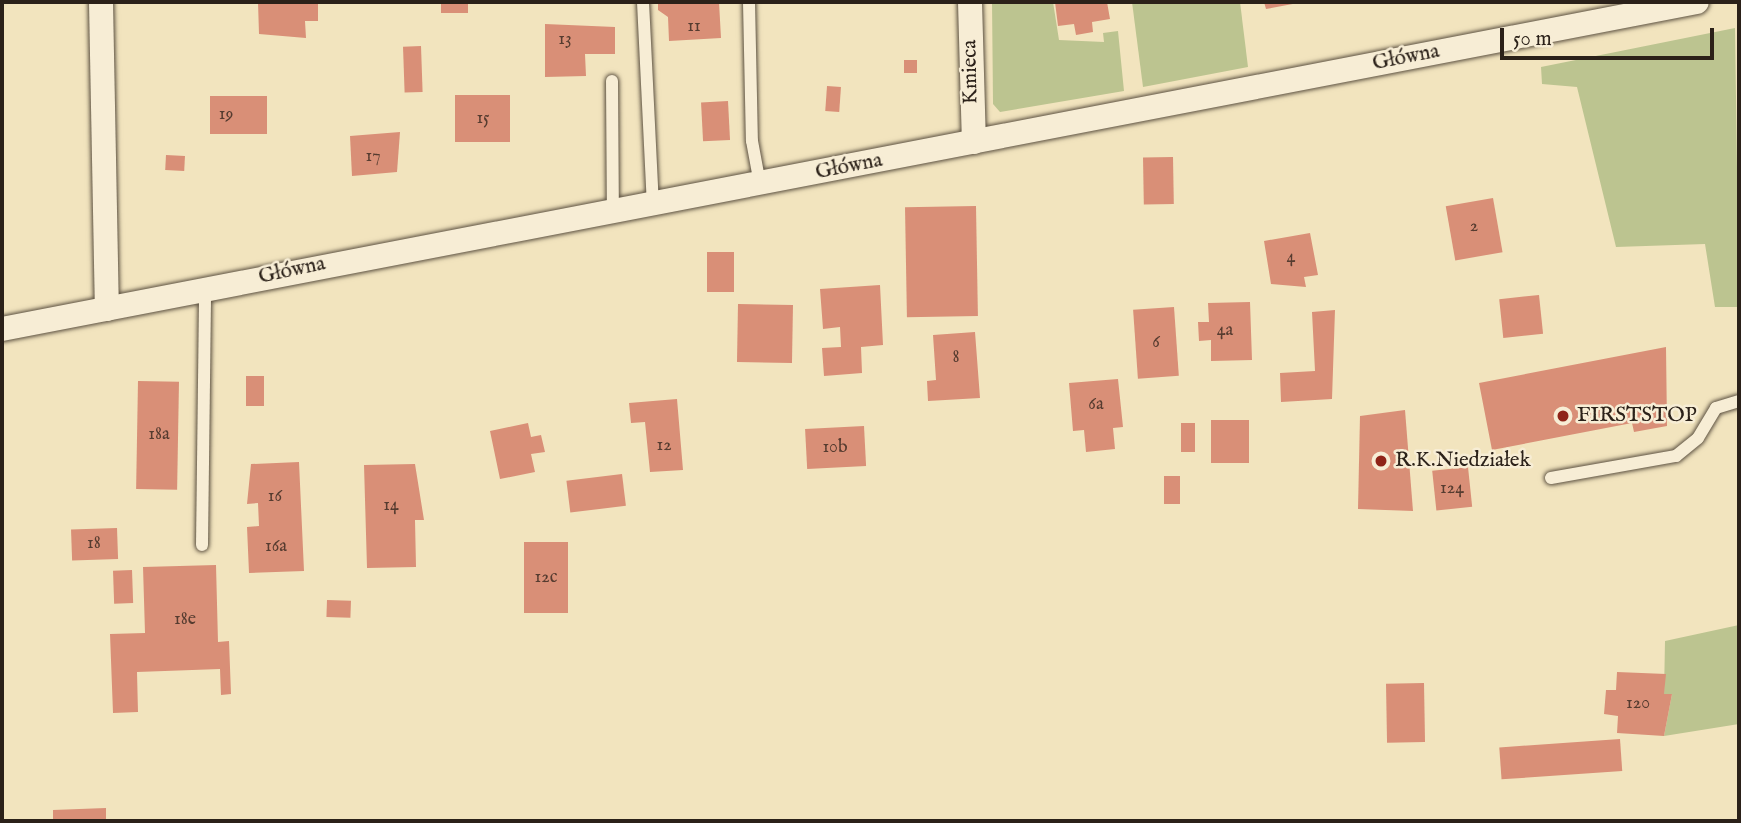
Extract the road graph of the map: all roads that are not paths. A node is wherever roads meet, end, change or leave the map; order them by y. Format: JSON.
{"nodes":[{"id":1,"x":101,"y":2,"type":"edge"},
{"id":2,"x":643,"y":2,"type":"edge"},
{"id":3,"x":749,"y":2,"type":"edge"},
{"id":4,"x":970,"y":2,"type":"edge"},
{"id":5,"x":1697,"y":2,"type":"edge"},
{"id":6,"x":1627,"y":7,"type":"edge"},
{"id":7,"x":612,"y":81,"type":"dead end"},
{"id":8,"x":974,"y":142,"type":"junction"},
{"id":9,"x":760,"y":184,"type":"junction"},
{"id":10,"x":653,"y":204,"type":"junction"},
{"id":11,"x":613,"y":212,"type":"junction"},
{"id":12,"x":205,"y":290,"type":"junction"},
{"id":13,"x":107,"y":309,"type":"junction"},
{"id":14,"x":2,"y":329,"type":"edge"},
{"id":15,"x":1739,"y":401,"type":"edge"},
{"id":16,"x":1551,"y":478,"type":"dead end"},
{"id":17,"x":202,"y":545,"type":"dead end"}],
"edges":[{"from":1,"to":13,"type":"street"},
{"from":2,"to":10,"type":"lane"},
{"from":3,"to":9,"type":"lane"},
{"from":4,"to":8,"type":"street","name":"Kmieca"},
{"from":5,"to":6,"type":"street","name":"Główna"},
{"from":6,"to":8,"type":"street","name":"Główna"},
{"from":7,"to":11,"type":"lane"},
{"from":8,"to":9,"type":"street","name":"Główna"},
{"from":9,"to":10,"type":"street","name":"Główna"},
{"from":10,"to":11,"type":"street","name":"Główna"},
{"from":11,"to":12,"type":"street","name":"Główna"},
{"from":12,"to":13,"type":"street","name":"Główna"},
{"from":12,"to":17,"type":"lane"},
{"from":13,"to":14,"type":"street","name":"Główna"},
{"from":15,"to":16,"type":"lane"}]}
